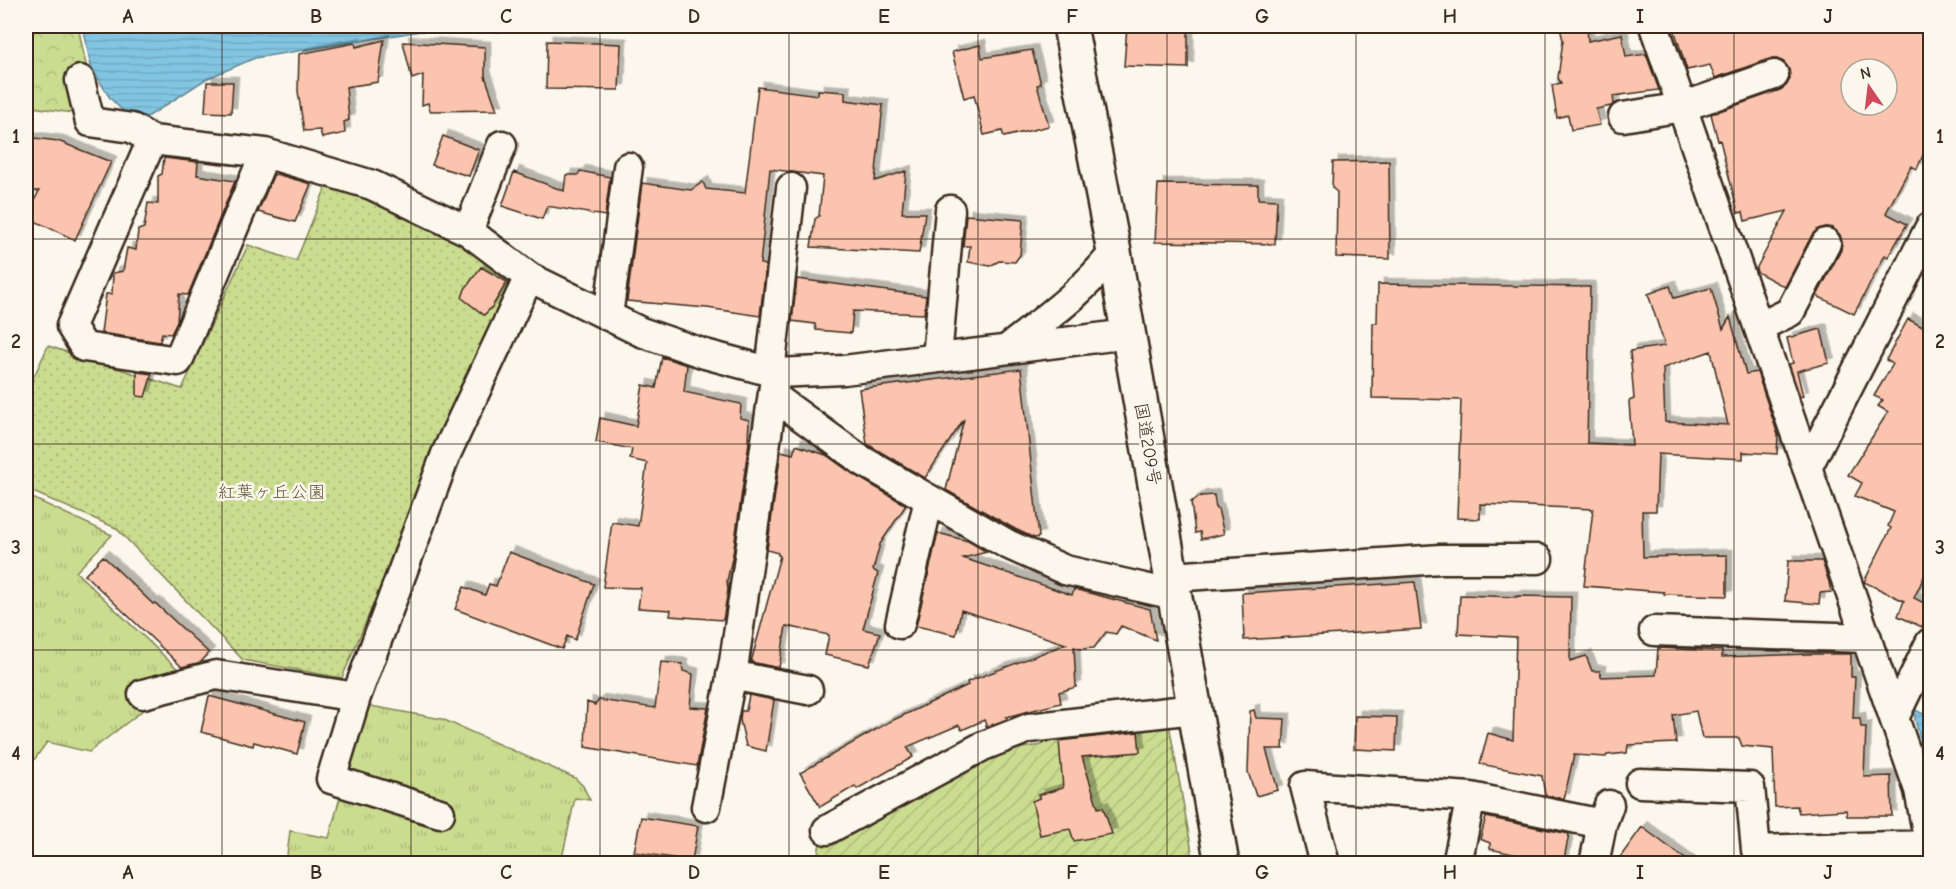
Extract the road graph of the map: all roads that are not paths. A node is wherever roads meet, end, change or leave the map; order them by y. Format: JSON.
{"nodes":[{"id":1,"x":1070,"y":26,"type":"edge"},
{"id":2,"x":1654,"y":26,"type":"edge"},
{"id":3,"x":1774,"y":75,"type":"dead end"},
{"id":4,"x":80,"y":80,"type":"dead end"},
{"id":5,"x":1682,"y":107,"type":"junction"},
{"id":6,"x":1623,"y":117,"type":"dead end"},
{"id":7,"x":152,"y":140,"type":"junction"},
{"id":8,"x":502,"y":145,"type":"dead end"},
{"id":9,"x":265,"y":153,"type":"junction"},
{"id":10,"x":628,"y":167,"type":"dead end"},
{"id":11,"x":791,"y":188,"type":"dead end"},
{"id":12,"x":950,"y":210,"type":"dead end"},
{"id":13,"x":1930,"y":227,"type":"edge"},
{"id":14,"x":468,"y":231,"type":"junction"},
{"id":15,"x":1826,"y":243,"type":"dead end"},
{"id":16,"x":1114,"y":252,"type":"junction"},
{"id":17,"x":529,"y":277,"type":"junction"},
{"id":18,"x":608,"y":316,"type":"junction"},
{"id":19,"x":1759,"y":327,"type":"junction"},
{"id":20,"x":1128,"y":334,"type":"junction"},
{"id":21,"x":1006,"y":350,"type":"junction"},
{"id":22,"x":937,"y":358,"type":"junction"},
{"id":23,"x":773,"y":380,"type":"junction"},
{"id":24,"x":1808,"y":468,"type":"junction"},
{"id":25,"x":929,"y":499,"type":"junction"},
{"id":26,"x":1539,"y":559,"type":"dead end"},
{"id":27,"x":1173,"y":586,"type":"junction"},
{"id":28,"x":900,"y":624,"type":"dead end"},
{"id":29,"x":1654,"y":631,"type":"dead end"},
{"id":30,"x":1867,"y":638,"type":"junction"},
{"id":31,"x":1930,"y":643,"type":"edge"},
{"id":32,"x":731,"y":675,"type":"junction"},
{"id":33,"x":808,"y":690,"type":"dead end"},
{"id":34,"x":143,"y":694,"type":"dead end"},
{"id":35,"x":356,"y":697,"type":"junction"},
{"id":36,"x":1194,"y":709,"type":"junction"},
{"id":37,"x":1894,"y":717,"type":"junction"},
{"id":38,"x":1640,"y":783,"type":"dead end"},
{"id":39,"x":1470,"y":797,"type":"junction"},
{"id":40,"x":706,"y":807,"type":"dead end"},
{"id":41,"x":440,"y":813,"type":"dead end"},
{"id":42,"x":827,"y":830,"type":"dead end"},
{"id":43,"x":1929,"y":833,"type":"edge"},
{"id":44,"x":1222,"y":864,"type":"edge"},
{"id":45,"x":1324,"y":864,"type":"edge"},
{"id":46,"x":1457,"y":864,"type":"edge"},
{"id":47,"x":1594,"y":864,"type":"edge"}],
"edges":[{"from":1,"to":16,"type":"highway","name":"国道209号"},
{"from":2,"to":5,"type":"street"},
{"from":3,"to":5,"type":"street"},
{"from":4,"to":7,"type":"street"},
{"from":5,"to":6,"type":"street"},
{"from":5,"to":19,"type":"street"},
{"from":7,"to":9,"type":"street"},
{"from":7,"to":9,"type":"street"},
{"from":8,"to":14,"type":"street"},
{"from":9,"to":14,"type":"street"},
{"from":10,"to":18,"type":"street"},
{"from":11,"to":23,"type":"street"},
{"from":12,"to":22,"type":"street"},
{"from":13,"to":24,"type":"street"},
{"from":14,"to":17,"type":"street"},
{"from":15,"to":19,"type":"street"},
{"from":16,"to":20,"type":"highway","name":"国道209号"},
{"from":16,"to":21,"type":"street"},
{"from":17,"to":18,"type":"street"},
{"from":17,"to":35,"type":"street"},
{"from":18,"to":23,"type":"street"},
{"from":19,"to":24,"type":"street"},
{"from":20,"to":21,"type":"street"},
{"from":20,"to":27,"type":"highway","name":"国道209号"},
{"from":21,"to":22,"type":"street"},
{"from":22,"to":23,"type":"street"},
{"from":23,"to":25,"type":"street"},
{"from":23,"to":32,"type":"street"},
{"from":24,"to":30,"type":"street"},
{"from":25,"to":27,"type":"street"},
{"from":25,"to":28,"type":"street"},
{"from":26,"to":27,"type":"street"},
{"from":27,"to":36,"type":"highway","name":"国道209号"},
{"from":29,"to":30,"type":"street"},
{"from":30,"to":37,"type":"street"},
{"from":31,"to":37,"type":"street"},
{"from":32,"to":33,"type":"street"},
{"from":32,"to":40,"type":"street"},
{"from":34,"to":35,"type":"street"},
{"from":35,"to":41,"type":"street"},
{"from":36,"to":42,"type":"street"},
{"from":36,"to":44,"type":"highway","name":"国道209号"},
{"from":37,"to":43,"type":"street"},
{"from":38,"to":43,"type":"street"},
{"from":39,"to":45,"type":"street"},
{"from":39,"to":46,"type":"street"},
{"from":39,"to":47,"type":"street"}]}
